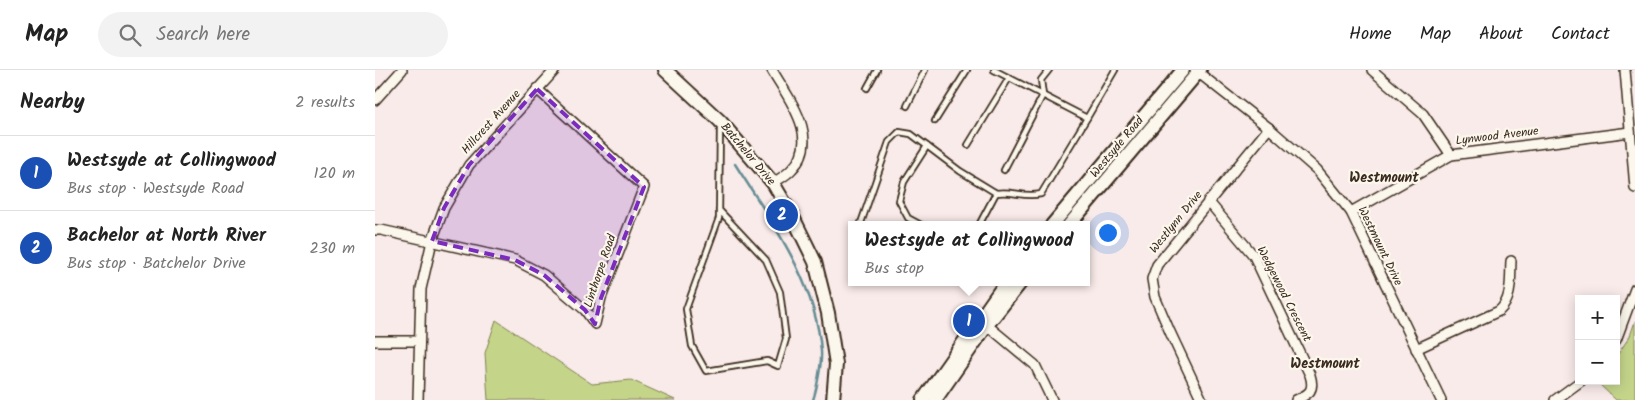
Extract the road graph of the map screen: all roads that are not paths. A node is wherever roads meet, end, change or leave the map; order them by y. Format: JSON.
{"nodes":[{"id":1,"x":402,"y":70,"type":"edge"},
{"id":2,"x":555,"y":70,"type":"edge"},
{"id":3,"x":665,"y":70,"type":"edge"},
{"id":4,"x":772,"y":70,"type":"edge"},
{"id":5,"x":877,"y":70,"type":"edge"},
{"id":6,"x":925,"y":70,"type":"edge"},
{"id":7,"x":967,"y":70,"type":"edge"},
{"id":8,"x":994,"y":70,"type":"edge"},
{"id":9,"x":1049,"y":70,"type":"edge"},
{"id":10,"x":1115,"y":70,"type":"edge"},
{"id":11,"x":1183,"y":70,"type":"edge"},
{"id":12,"x":1372,"y":70,"type":"edge"},
{"id":13,"x":1625,"y":70,"type":"edge"},
{"id":14,"x":1197,"y":71,"type":"edge"},
{"id":15,"x":1009,"y":78,"type":"junction"},
{"id":16,"x":867,"y":88,"type":"dead end"},
{"id":17,"x":537,"y":89,"type":"junction"},
{"id":18,"x":1043,"y":95,"type":"junction"},
{"id":19,"x":375,"y":100,"type":"edge"},
{"id":20,"x":907,"y":106,"type":"dead end"},
{"id":21,"x":1087,"y":118,"type":"junction"},
{"id":22,"x":720,"y":121,"type":"junction"},
{"id":23,"x":935,"y":122,"type":"dead end"},
{"id":24,"x":1269,"y":128,"type":"junction"},
{"id":25,"x":1630,"y":132,"type":"junction"},
{"id":26,"x":968,"y":145,"type":"dead end"},
{"id":27,"x":927,"y":146,"type":"junction"},
{"id":28,"x":1451,"y":155,"type":"junction"},
{"id":29,"x":1004,"y":170,"type":"dead end"},
{"id":30,"x":773,"y":183,"type":"junction"},
{"id":31,"x":1635,"y":188,"type":"edge"},
{"id":32,"x":996,"y":193,"type":"junction"},
{"id":33,"x":1209,"y":201,"type":"junction"},
{"id":34,"x":719,"y":210,"type":"junction"},
{"id":35,"x":1351,"y":212,"type":"junction"},
{"id":36,"x":862,"y":221,"type":"edge"},
{"id":37,"x":914,"y":221,"type":"edge"},
{"id":38,"x":981,"y":221,"type":"edge"},
{"id":39,"x":1055,"y":221,"type":"edge"},
{"id":40,"x":1072,"y":221,"type":"edge"},
{"id":41,"x":375,"y":230,"type":"edge"},
{"id":42,"x":432,"y":241,"type":"junction"},
{"id":43,"x":1511,"y":260,"type":"dead end"},
{"id":44,"x":1004,"y":286,"type":"edge"},
{"id":45,"x":1017,"y":286,"type":"edge"},
{"id":46,"x":1635,"y":289,"type":"edge"},
{"id":47,"x":983,"y":322,"type":"junction"},
{"id":48,"x":1620,"y":329,"type":"edge"},
{"id":49,"x":375,"y":342,"type":"edge"},
{"id":50,"x":419,"y":342,"type":"junction"},
{"id":51,"x":1416,"y":348,"type":"junction"},
{"id":52,"x":1576,"y":385,"type":"edge"},
{"id":53,"x":418,"y":400,"type":"edge"},
{"id":54,"x":833,"y":400,"type":"edge"},
{"id":55,"x":923,"y":400,"type":"edge"},
{"id":56,"x":935,"y":400,"type":"edge"},
{"id":57,"x":1052,"y":400,"type":"edge"},
{"id":58,"x":1202,"y":400,"type":"edge"},
{"id":59,"x":1296,"y":400,"type":"edge"},
{"id":60,"x":1441,"y":400,"type":"edge"},
{"id":61,"x":1555,"y":400,"type":"edge"}],
"edges":[{"from":1,"to":19,"type":"street"},
{"from":2,"to":17,"type":"street","name":"Hillcrest Avenue"},
{"from":3,"to":22,"type":"main road","name":"Batchelor Drive"},
{"from":4,"to":30,"type":"street"},
{"from":5,"to":16,"type":"lane"},
{"from":6,"to":20,"type":"lane"},
{"from":7,"to":23,"type":"lane"},
{"from":8,"to":15,"type":"lane"},
{"from":9,"to":18,"type":"lane"},
{"from":10,"to":21,"type":"lane"},
{"from":11,"to":39,"type":"main road","name":"Westsyde Road"},
{"from":12,"to":28,"type":"street"},
{"from":13,"to":25,"type":"street"},
{"from":14,"to":24,"type":"street","name":"Westmount Drive"},
{"from":14,"to":40,"type":"main road","name":"Westsyde Road"},
{"from":15,"to":18,"type":"lane"},
{"from":15,"to":26,"type":"lane"},
{"from":17,"to":42,"type":"street","name":"Hillcrest Avenue"},
{"from":17,"to":42,"type":"street","name":"Linthorpe Road"},
{"from":18,"to":21,"type":"lane"},
{"from":18,"to":29,"type":"lane"},
{"from":21,"to":32,"type":"lane"},
{"from":22,"to":30,"type":"main road","name":"Batchelor Drive"},
{"from":22,"to":34,"type":"lane"},
{"from":24,"to":33,"type":"street","name":"Westlynn Drive"},
{"from":24,"to":35,"type":"street","name":"Westmount Drive"},
{"from":25,"to":28,"type":"street","name":"Lynwood Avenue"},
{"from":25,"to":31,"type":"street"},
{"from":27,"to":32,"type":"lane"},
{"from":27,"to":36,"type":"lane"},
{"from":27,"to":37,"type":"lane"},
{"from":28,"to":35,"type":"street","name":"Lynwood Avenue"},
{"from":30,"to":54,"type":"main road","name":"Batchelor Drive"},
{"from":32,"to":38,"type":"lane"},
{"from":33,"to":58,"type":"street","name":"Westlynn Drive"},
{"from":33,"to":59,"type":"street","name":"Wedgewood Crescent"},
{"from":34,"to":34,"type":"lane"},
{"from":35,"to":51,"type":"street","name":"Westmount Drive"},
{"from":41,"to":42,"type":"street","name":"Linthorpe Road"},
{"from":42,"to":50,"type":"street","name":"Hillcrest Avenue"},
{"from":43,"to":51,"type":"street"},
{"from":44,"to":47,"type":"main road"},
{"from":45,"to":47,"type":"main road"},
{"from":46,"to":48,"type":"street"},
{"from":47,"to":55,"type":"main road"},
{"from":47,"to":56,"type":"main road"},
{"from":47,"to":57,"type":"street"},
{"from":49,"to":50,"type":"street"},
{"from":50,"to":53,"type":"street","name":"Hillcrest Avenue"},
{"from":51,"to":60,"type":"street","name":"Westmount Drive"},
{"from":52,"to":61,"type":"street"}]}
